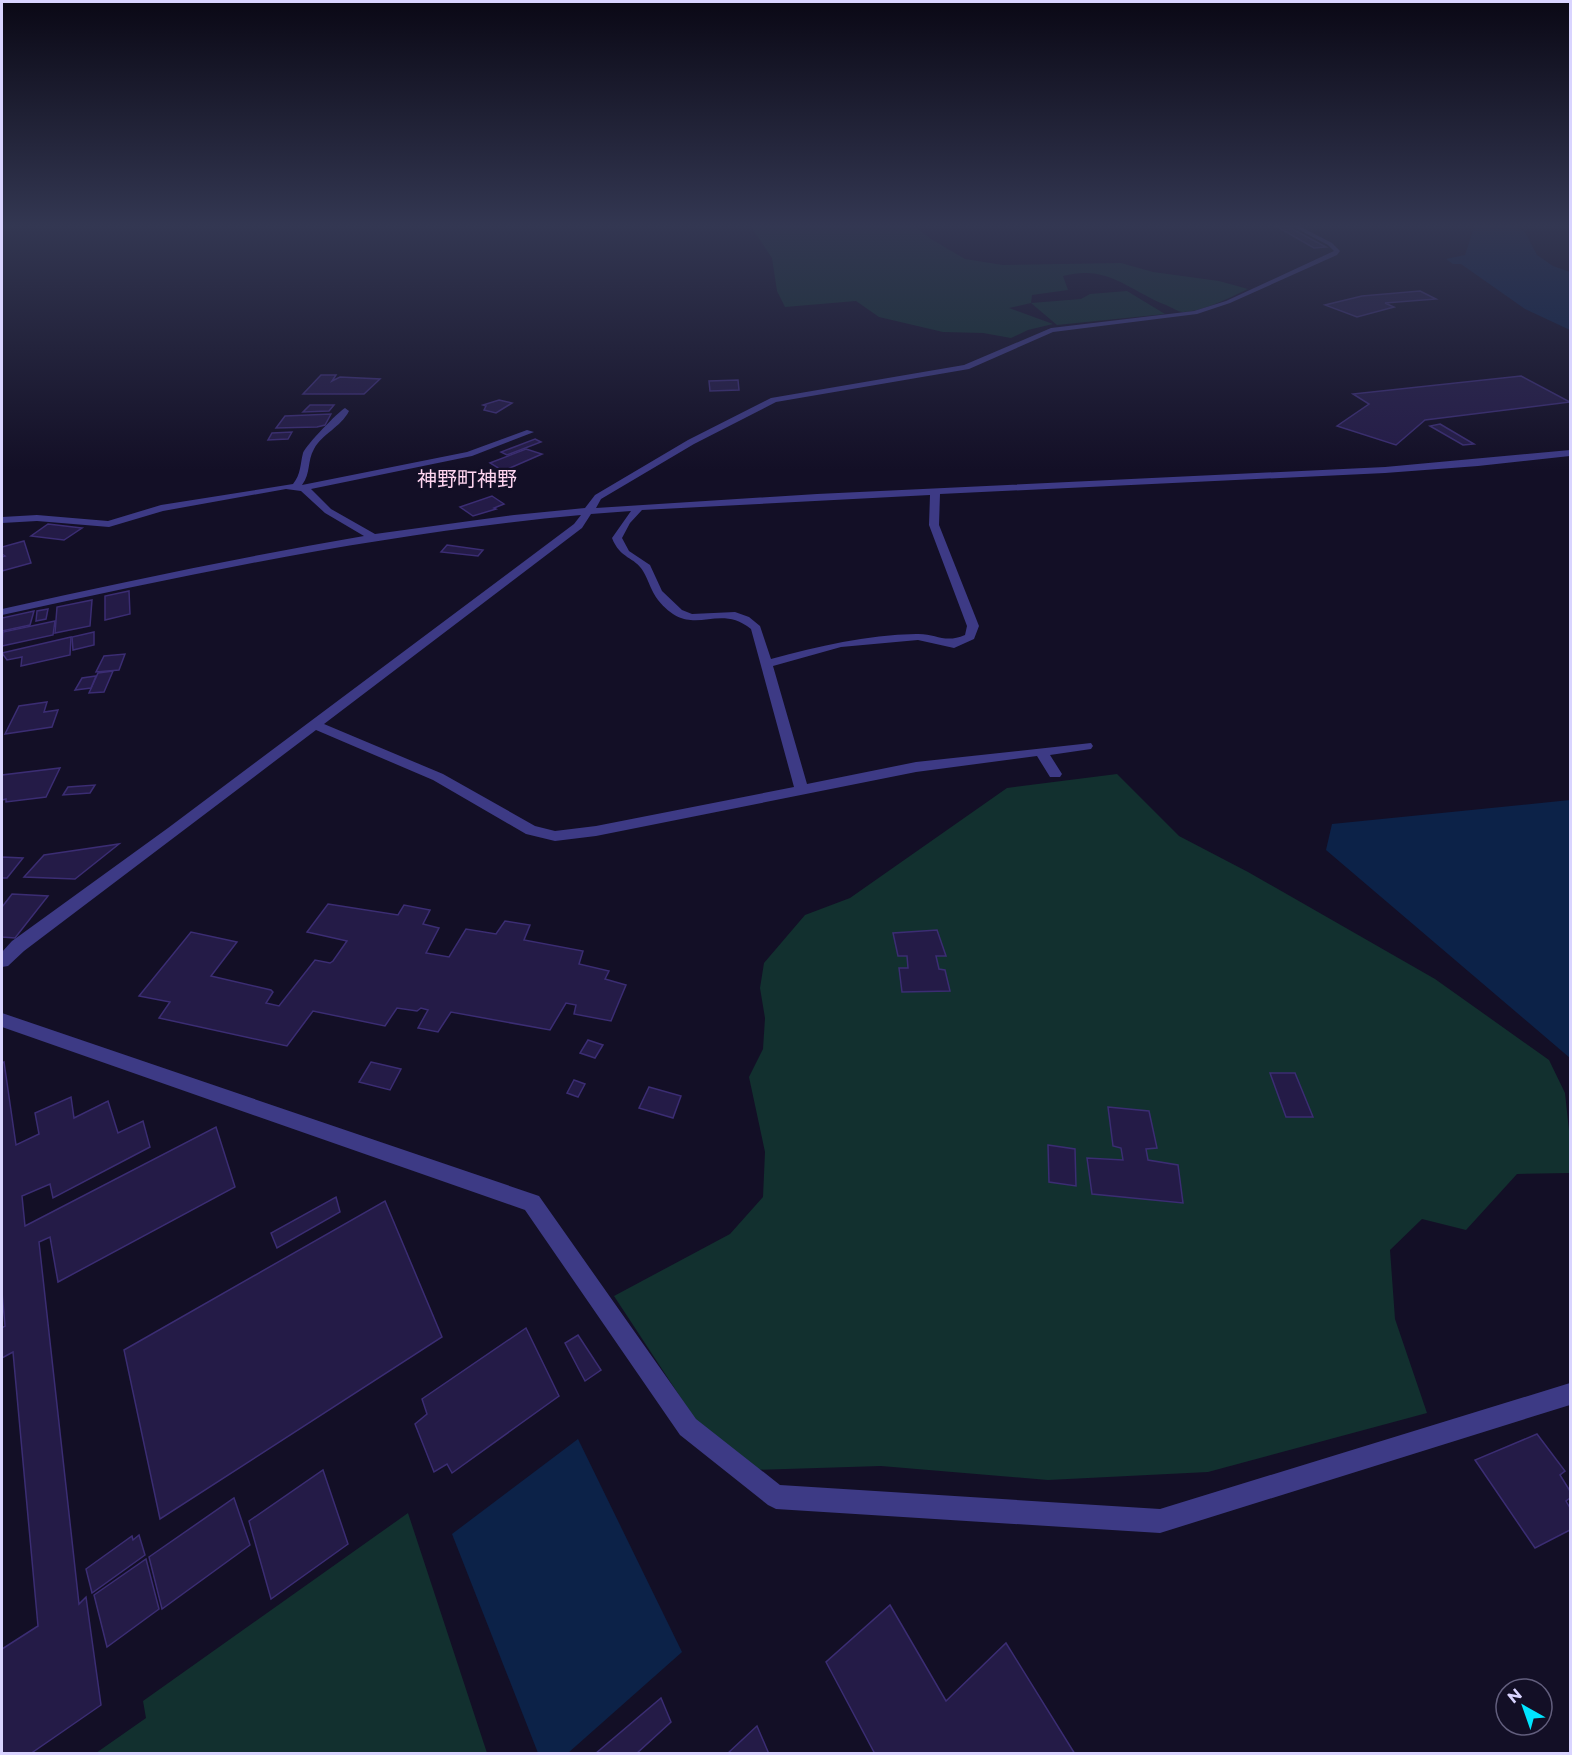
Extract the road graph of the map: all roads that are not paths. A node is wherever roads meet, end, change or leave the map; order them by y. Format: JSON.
{"nodes":[{"id":1,"x":1213,"y":307,"type":"edge"},
{"id":2,"x":345,"y":411,"type":"dead end"},
{"id":3,"x":530,"y":432,"type":"dead end"},
{"id":4,"x":1570,"y":453,"type":"edge"},
{"id":5,"x":300,"y":488,"type":"junction"},
{"id":6,"x":935,"y":492,"type":"junction"},
{"id":7,"x":638,"y":509,"type":"junction"},
{"id":8,"x":585,"y":512,"type":"junction"},
{"id":9,"x":2,"y":520,"type":"edge"},
{"id":10,"x":372,"y":536,"type":"junction"},
{"id":11,"x":2,"y":612,"type":"edge"},
{"id":12,"x":766,"y":664,"type":"junction"},
{"id":13,"x":315,"y":725,"type":"junction"},
{"id":14,"x":1086,"y":746,"type":"dead end"},
{"id":15,"x":1041,"y":752,"type":"junction"},
{"id":16,"x":1055,"y":774,"type":"dead end"},
{"id":17,"x":802,"y":790,"type":"junction"},
{"id":18,"x":2,"y":961,"type":"edge"},
{"id":19,"x":2,"y":1020,"type":"edge"},
{"id":20,"x":1570,"y":1394,"type":"edge"}],
"edges":[{"from":1,"to":8,"type":"street"},
{"from":2,"to":5,"type":"street"},
{"from":3,"to":5,"type":"street"},
{"from":4,"to":6,"type":"street"},
{"from":5,"to":9,"type":"street"},
{"from":5,"to":10,"type":"street"},
{"from":6,"to":7,"type":"street"},
{"from":6,"to":12,"type":"street"},
{"from":7,"to":8,"type":"street"},
{"from":7,"to":12,"type":"street"},
{"from":8,"to":10,"type":"street"},
{"from":8,"to":13,"type":"street"},
{"from":10,"to":11,"type":"street"},
{"from":12,"to":17,"type":"street"},
{"from":13,"to":17,"type":"street"},
{"from":13,"to":18,"type":"street"},
{"from":14,"to":15,"type":"street"},
{"from":15,"to":16,"type":"street"},
{"from":15,"to":17,"type":"street"},
{"from":19,"to":20,"type":"street"}]}
